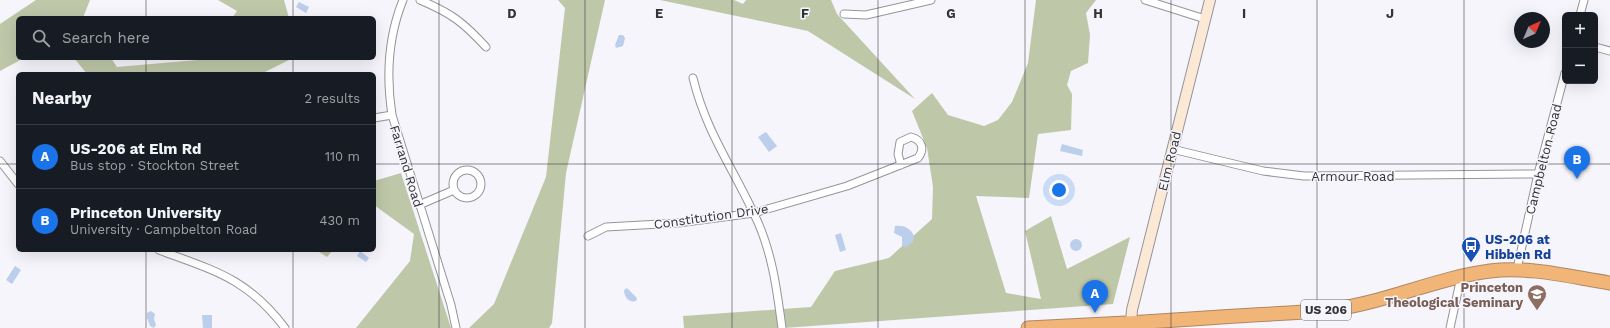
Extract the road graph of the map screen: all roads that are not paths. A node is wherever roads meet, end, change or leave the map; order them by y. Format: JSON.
{"nodes":[{"id":1,"x":403,"y":0,"type":"edge"},
{"id":2,"x":420,"y":0,"type":"edge"},
{"id":3,"x":931,"y":0,"type":"edge"},
{"id":4,"x":1145,"y":0,"type":"edge"},
{"id":5,"x":1210,"y":0,"type":"edge"},
{"id":6,"x":1584,"y":0,"type":"edge"},
{"id":7,"x":1581,"y":12,"type":"edge"},
{"id":8,"x":844,"y":14,"type":"dead end"},
{"id":9,"x":1206,"y":19,"type":"junction"},
{"id":10,"x":486,"y":47,"type":"dead end"},
{"id":11,"x":1598,"y":48,"type":"edge"},
{"id":12,"x":1610,"y":51,"type":"edge"},
{"id":13,"x":693,"y":78,"type":"dead end"},
{"id":14,"x":1562,"y":84,"type":"edge"},
{"id":15,"x":392,"y":115,"type":"junction"},
{"id":16,"x":376,"y":118,"type":"edge"},
{"id":17,"x":1172,"y":149,"type":"junction"},
{"id":18,"x":0,"y":161,"type":"edge"},
{"id":19,"x":902,"y":165,"type":"dead end"},
{"id":20,"x":1538,"y":174,"type":"junction"},
{"id":21,"x":16,"y":181,"type":"edge"},
{"id":22,"x":454,"y":190,"type":"junction"},
{"id":23,"x":419,"y":205,"type":"junction"},
{"id":24,"x":754,"y":213,"type":"junction"},
{"id":25,"x":588,"y":236,"type":"dead end"},
{"id":26,"x":165,"y":252,"type":"edge"},
{"id":27,"x":1517,"y":269,"type":"junction"},
{"id":28,"x":1461,"y":277,"type":"junction"},
{"id":29,"x":1610,"y":283,"type":"edge"},
{"id":30,"x":1132,"y":323,"type":"junction"},
{"id":31,"x":285,"y":328,"type":"edge"},
{"id":32,"x":456,"y":328,"type":"edge"},
{"id":33,"x":782,"y":328,"type":"edge"},
{"id":34,"x":1028,"y":328,"type":"edge"},
{"id":35,"x":1450,"y":328,"type":"edge"}],
"edges":[{"from":1,"to":15,"type":"street","name":"Farrand Road"},
{"from":2,"to":10,"type":"street"},
{"from":3,"to":8,"type":"street"},
{"from":4,"to":9,"type":"street"},
{"from":5,"to":9,"type":"street","name":"Elm Road"},
{"from":6,"to":7,"type":"street"},
{"from":9,"to":17,"type":"street","name":"Elm Road"},
{"from":11,"to":12,"type":"street"},
{"from":13,"to":24,"type":"street"},
{"from":14,"to":20,"type":"street","name":"Campbelton Road"},
{"from":15,"to":16,"type":"street"},
{"from":15,"to":23,"type":"street","name":"Farrand Road"},
{"from":17,"to":20,"type":"street","name":"Armour Road"},
{"from":17,"to":30,"type":"street","name":"Elm Road"},
{"from":18,"to":21,"type":"street"},
{"from":19,"to":24,"type":"street","name":"Constitution Drive"},
{"from":20,"to":27,"type":"street","name":"Campbelton Road"},
{"from":22,"to":22,"type":"street"},
{"from":22,"to":23,"type":"street"},
{"from":23,"to":32,"type":"street","name":"Farrand Road"},
{"from":24,"to":25,"type":"street","name":"Constitution Drive"},
{"from":24,"to":33,"type":"street"},
{"from":26,"to":31,"type":"street"},
{"from":27,"to":28,"type":"highway","number":"US 206"},
{"from":27,"to":29,"type":"highway","number":"US 206"},
{"from":28,"to":30,"type":"highway","number":"US 206"},
{"from":28,"to":35,"type":"street"},
{"from":30,"to":34,"type":"highway","number":"US 206"}]}
